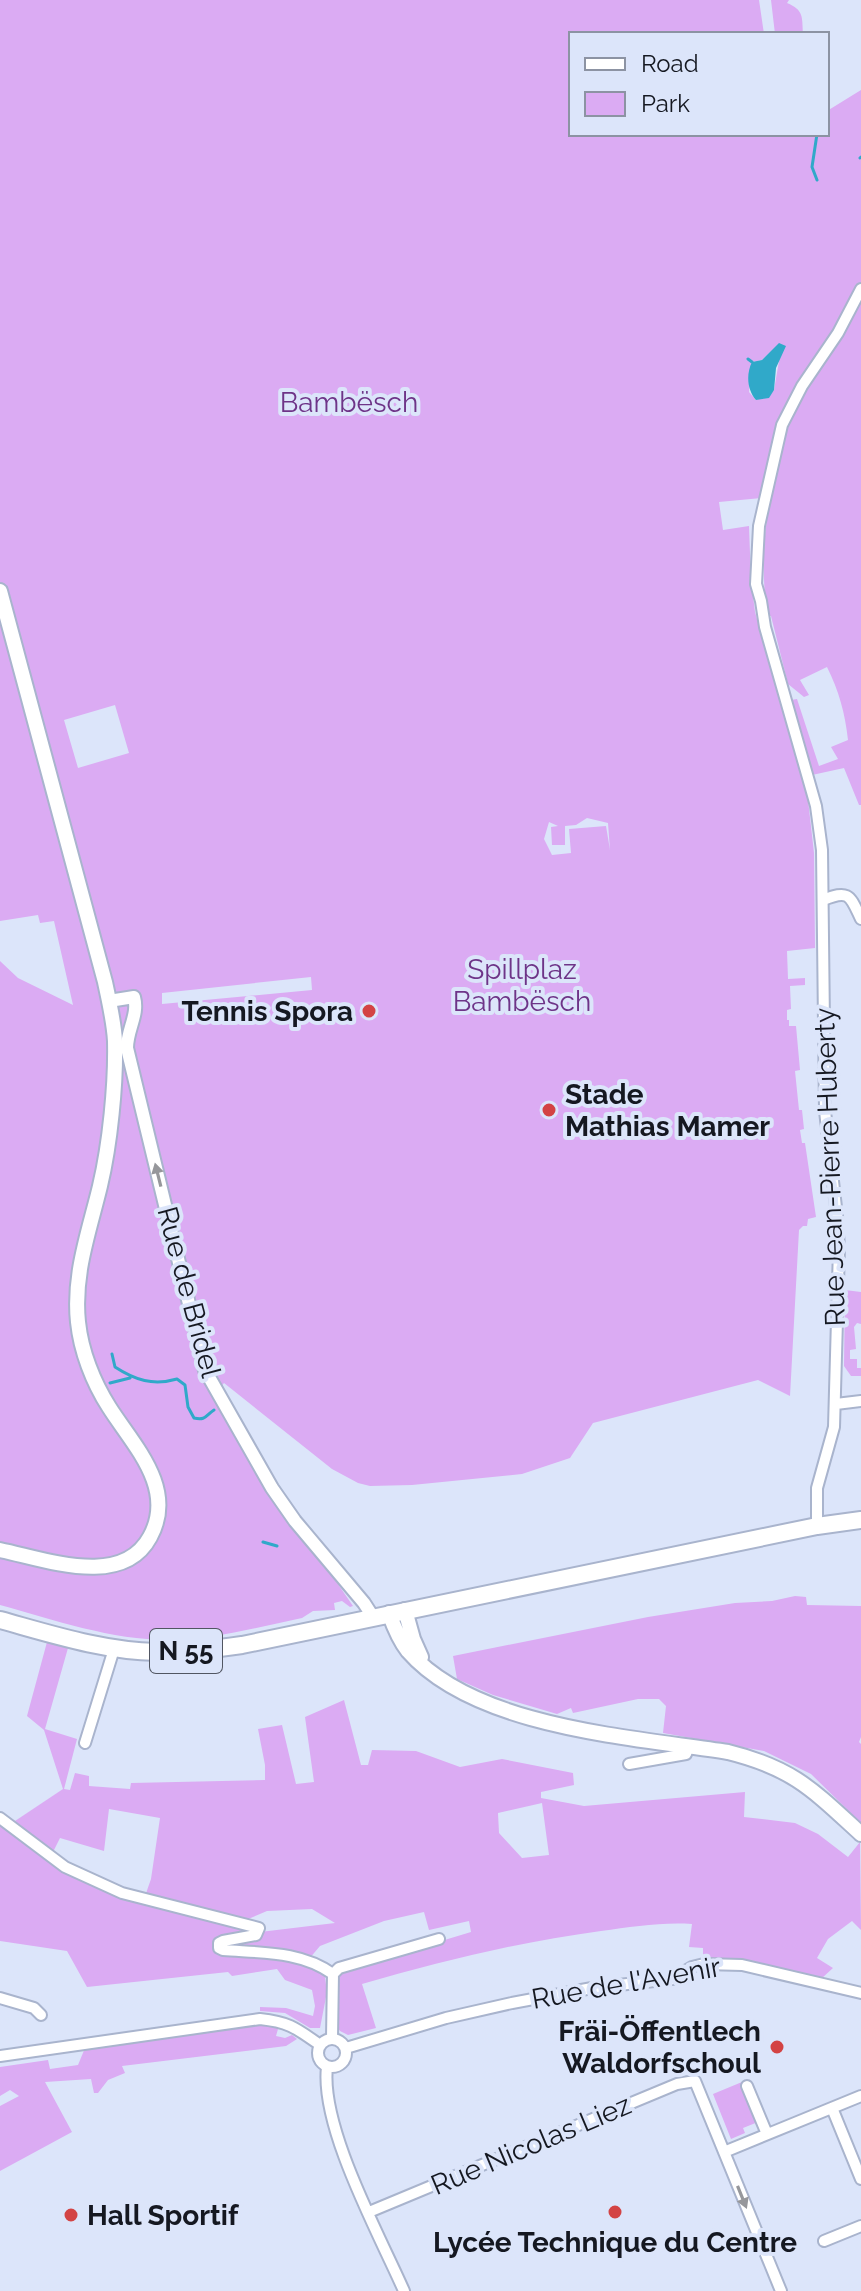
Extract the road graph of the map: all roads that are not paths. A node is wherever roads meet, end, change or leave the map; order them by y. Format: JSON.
{"nodes":[{"id":1,"x":861,"y":289,"type":"edge"},
{"id":2,"x":0,"y":591,"type":"edge"},
{"id":3,"x":823,"y":900,"type":"junction"},
{"id":4,"x":861,"y":919,"type":"edge"},
{"id":5,"x":109,"y":1001,"type":"junction"},
{"id":6,"x":861,"y":1401,"type":"edge"},
{"id":7,"x":836,"y":1404,"type":"junction"},
{"id":8,"x":861,"y":1520,"type":"edge"},
{"id":9,"x":817,"y":1526,"type":"junction"},
{"id":10,"x":0,"y":1550,"type":"edge"},
{"id":11,"x":389,"y":1613,"type":"junction"},
{"id":12,"x":0,"y":1620,"type":"edge"},
{"id":13,"x":114,"y":1649,"type":"junction"},
{"id":14,"x":85,"y":1743,"type":"dead end"},
{"id":15,"x":689,"y":1746,"type":"junction"},
{"id":16,"x":629,"y":1764,"type":"dead end"},
{"id":17,"x":0,"y":1818,"type":"edge"},
{"id":18,"x":861,"y":1834,"type":"edge"},
{"id":19,"x":439,"y":1939,"type":"dead end"},
{"id":20,"x":333,"y":1974,"type":"junction"},
{"id":21,"x":861,"y":1993,"type":"edge"},
{"id":22,"x":0,"y":1998,"type":"edge"},
{"id":23,"x":41,"y":2015,"type":"dead end"},
{"id":24,"x":332,"y":2038,"type":"junction"},
{"id":25,"x":320,"y":2045,"type":"junction"},
{"id":26,"x":346,"y":2048,"type":"junction"},
{"id":27,"x":0,"y":2056,"type":"edge"},
{"id":28,"x":327,"y":2067,"type":"junction"},
{"id":29,"x":747,"y":2086,"type":"dead end"},
{"id":30,"x":861,"y":2096,"type":"edge"},
{"id":31,"x":832,"y":2108,"type":"junction"},
{"id":32,"x":767,"y":2134,"type":"junction"},
{"id":33,"x":724,"y":2152,"type":"junction"},
{"id":34,"x":861,"y":2179,"type":"edge"},
{"id":35,"x":369,"y":2212,"type":"junction"},
{"id":36,"x":861,"y":2226,"type":"edge"},
{"id":37,"x":824,"y":2241,"type":"dead end"},
{"id":38,"x":404,"y":2291,"type":"edge"},
{"id":39,"x":781,"y":2291,"type":"edge"}],
"edges":[{"from":1,"to":3,"type":"street","name":"Rue Jean-Pierre Huberty"},
{"from":2,"to":5,"type":"main road"},
{"from":3,"to":4,"type":"street"},
{"from":3,"to":7,"type":"street","name":"Rue Jean-Pierre Huberty"},
{"from":5,"to":10,"type":"main road"},
{"from":11,"to":5,"type":"street","name":"Rue de Bridel","one_way":true},
{"from":6,"to":7,"type":"street"},
{"from":7,"to":9,"type":"street","name":"Rue Jean-Pierre Huberty"},
{"from":8,"to":9,"type":"main road","number":"N 55"},
{"from":9,"to":11,"type":"main road","number":"N 55"},
{"from":11,"to":13,"type":"main road","number":"N 55"},
{"from":11,"to":15,"type":"main road"},
{"from":12,"to":13,"type":"main road","number":"N 55"},
{"from":13,"to":14,"type":"street"},
{"from":15,"to":16,"type":"street"},
{"from":15,"to":18,"type":"main road"},
{"from":17,"to":20,"type":"street"},
{"from":19,"to":20,"type":"street"},
{"from":20,"to":24,"type":"street"},
{"from":21,"to":26,"type":"street","name":"Rue de l'Avenir"},
{"from":22,"to":23,"type":"street"},
{"from":24,"to":25,"type":"street"},
{"from":24,"to":26,"type":"street"},
{"from":25,"to":27,"type":"street"},
{"from":25,"to":28,"type":"street"},
{"from":26,"to":28,"type":"street"},
{"from":28,"to":35,"type":"street"},
{"from":29,"to":32,"type":"street"},
{"from":30,"to":31,"type":"street"},
{"from":31,"to":32,"type":"street"},
{"from":31,"to":34,"type":"street"},
{"from":32,"to":33,"type":"street"},
{"from":33,"to":35,"type":"street","name":"Rue Nicolas Liez"},
{"from":33,"to":39,"type":"street","one_way":true},
{"from":35,"to":38,"type":"street"},
{"from":36,"to":37,"type":"street"}]}
